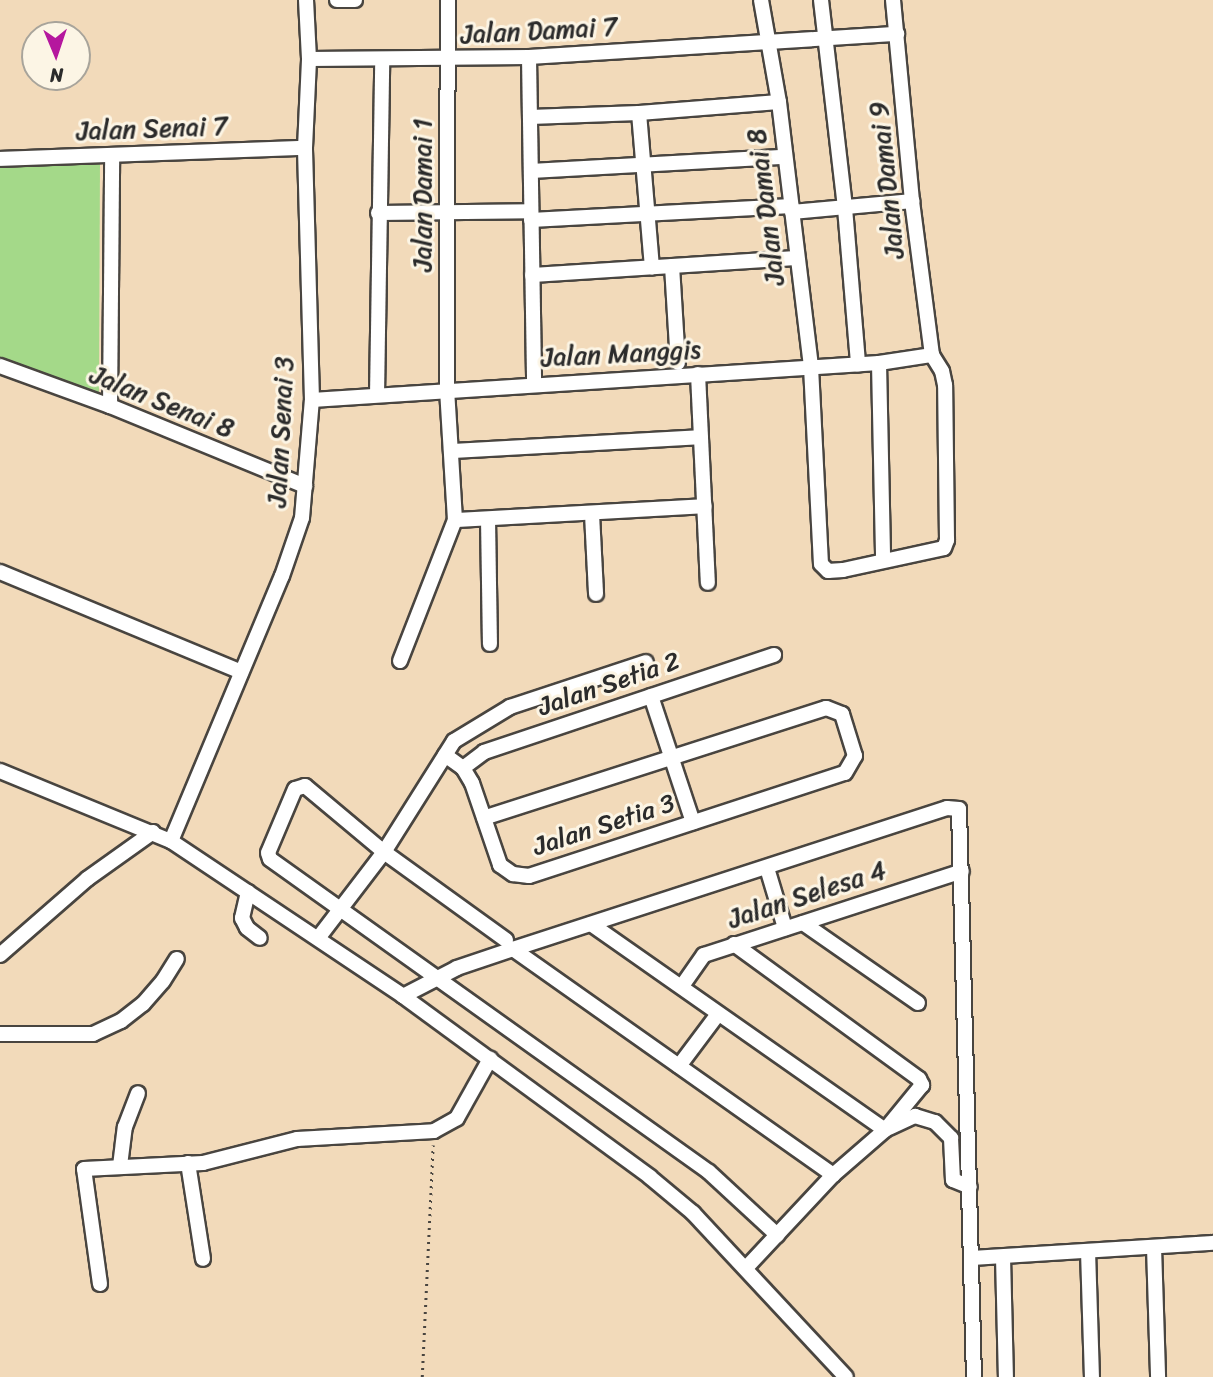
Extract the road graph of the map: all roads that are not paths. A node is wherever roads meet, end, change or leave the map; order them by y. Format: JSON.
{"nodes":[{"id":1,"x":306,"y":0,"type":"edge"},
{"id":2,"x":337,"y":0,"type":"edge"},
{"id":3,"x":355,"y":0,"type":"edge"},
{"id":4,"x":448,"y":0,"type":"edge"},
{"id":5,"x":761,"y":0,"type":"edge"},
{"id":6,"x":821,"y":0,"type":"edge"},
{"id":7,"x":893,"y":0,"type":"edge"},
{"id":8,"x":897,"y":34,"type":"junction"},
{"id":9,"x":827,"y":38,"type":"junction"},
{"id":10,"x":771,"y":42,"type":"junction"},
{"id":11,"x":529,"y":57,"type":"junction"},
{"id":12,"x":309,"y":58,"type":"junction"},
{"id":13,"x":382,"y":59,"type":"junction"},
{"id":14,"x":448,"y":60,"type":"junction"},
{"id":15,"x":779,"y":102,"type":"junction"},
{"id":16,"x":639,"y":113,"type":"junction"},
{"id":17,"x":530,"y":117,"type":"junction"},
{"id":18,"x":305,"y":148,"type":"junction"},
{"id":19,"x":112,"y":155,"type":"junction"},
{"id":20,"x":785,"y":157,"type":"junction"},
{"id":21,"x":0,"y":159,"type":"edge"},
{"id":22,"x":643,"y":165,"type":"junction"},
{"id":23,"x":531,"y":171,"type":"junction"},
{"id":24,"x":912,"y":201,"type":"junction"},
{"id":25,"x":845,"y":208,"type":"junction"},
{"id":26,"x":792,"y":209,"type":"junction"},
{"id":27,"x":378,"y":213,"type":"junction"},
{"id":28,"x":448,"y":213,"type":"junction"},
{"id":29,"x":647,"y":214,"type":"junction"},
{"id":30,"x":531,"y":216,"type":"junction"},
{"id":31,"x":796,"y":258,"type":"junction"},
{"id":32,"x":672,"y":266,"type":"junction"},
{"id":33,"x":652,"y":267,"type":"junction"},
{"id":34,"x":532,"y":275,"type":"junction"},
{"id":35,"x":932,"y":355,"type":"junction"},
{"id":36,"x":678,"y":363,"type":"dead end"},
{"id":37,"x":879,"y":363,"type":"junction"},
{"id":38,"x":858,"y":364,"type":"junction"},
{"id":39,"x":0,"y":366,"type":"edge"},
{"id":40,"x":811,"y":368,"type":"junction"},
{"id":41,"x":698,"y":374,"type":"junction"},
{"id":42,"x":534,"y":384,"type":"junction"},
{"id":43,"x":447,"y":390,"type":"junction"},
{"id":44,"x":377,"y":395,"type":"junction"},
{"id":45,"x":312,"y":400,"type":"junction"},
{"id":46,"x":110,"y":406,"type":"junction"},
{"id":47,"x":701,"y":437,"type":"junction"},
{"id":48,"x":451,"y":451,"type":"junction"},
{"id":49,"x":305,"y":486,"type":"junction"},
{"id":50,"x":705,"y":506,"type":"junction"},
{"id":51,"x":592,"y":514,"type":"junction"},
{"id":52,"x":488,"y":519,"type":"junction"},
{"id":53,"x":455,"y":520,"type":"junction"},
{"id":54,"x":883,"y":560,"type":"junction"},
{"id":55,"x":0,"y":572,"type":"edge"},
{"id":56,"x":709,"y":583,"type":"dead end"},
{"id":57,"x":596,"y":594,"type":"dead end"},
{"id":58,"x":490,"y":644,"type":"dead end"},
{"id":59,"x":774,"y":655,"type":"dead end"},
{"id":60,"x":400,"y":662,"type":"dead end"},
{"id":61,"x":646,"y":662,"type":"dead end"},
{"id":62,"x":241,"y":672,"type":"junction"},
{"id":63,"x":651,"y":696,"type":"junction"},
{"id":64,"x":445,"y":755,"type":"junction"},
{"id":65,"x":672,"y":757,"type":"junction"},
{"id":66,"x":463,"y":768,"type":"junction"},
{"id":67,"x":0,"y":771,"type":"edge"},
{"id":68,"x":484,"y":818,"type":"junction"},
{"id":69,"x":693,"y":822,"type":"junction"},
{"id":70,"x":153,"y":832,"type":"junction"},
{"id":71,"x":171,"y":841,"type":"junction"},
{"id":72,"x":384,"y":852,"type":"junction"},
{"id":73,"x":767,"y":868,"type":"junction"},
{"id":74,"x":962,"y":871,"type":"junction"},
{"id":75,"x":248,"y":892,"type":"junction"},
{"id":76,"x":339,"y":908,"type":"junction"},
{"id":77,"x":803,"y":923,"type":"junction"},
{"id":78,"x":591,"y":924,"type":"junction"},
{"id":79,"x":785,"y":928,"type":"junction"},
{"id":80,"x":319,"y":937,"type":"junction"},
{"id":81,"x":260,"y":938,"type":"dead end"},
{"id":82,"x":509,"y":944,"type":"junction"},
{"id":83,"x":734,"y":944,"type":"junction"},
{"id":84,"x":0,"y":955,"type":"edge"},
{"id":85,"x":177,"y":959,"type":"dead end"},
{"id":86,"x":436,"y":979,"type":"junction"},
{"id":87,"x":682,"y":986,"type":"junction"},
{"id":88,"x":403,"y":996,"type":"junction"},
{"id":89,"x":918,"y":1003,"type":"dead end"},
{"id":90,"x":718,"y":1014,"type":"junction"},
{"id":91,"x":0,"y":1034,"type":"edge"},
{"id":92,"x":490,"y":1059,"type":"junction"},
{"id":93,"x":679,"y":1066,"type":"junction"},
{"id":94,"x":138,"y":1093,"type":"dead end"},
{"id":95,"x":885,"y":1130,"type":"junction"},
{"id":96,"x":188,"y":1163,"type":"junction"},
{"id":97,"x":120,"y":1166,"type":"junction"},
{"id":98,"x":833,"y":1175,"type":"junction"},
{"id":99,"x":970,"y":1187,"type":"junction"},
{"id":100,"x":777,"y":1235,"type":"junction"},
{"id":101,"x":1213,"y":1243,"type":"edge"},
{"id":102,"x":1154,"y":1247,"type":"junction"},
{"id":103,"x":1088,"y":1251,"type":"junction"},
{"id":104,"x":1003,"y":1257,"type":"junction"},
{"id":105,"x":972,"y":1258,"type":"junction"},
{"id":106,"x":203,"y":1259,"type":"dead end"},
{"id":107,"x":747,"y":1267,"type":"junction"},
{"id":108,"x":100,"y":1284,"type":"dead end"},
{"id":109,"x":846,"y":1377,"type":"edge"},
{"id":110,"x":974,"y":1377,"type":"edge"},
{"id":111,"x":1006,"y":1377,"type":"edge"},
{"id":112,"x":1092,"y":1377,"type":"edge"},
{"id":113,"x":1158,"y":1377,"type":"edge"}],
"edges":[{"from":1,"to":12,"type":"street","name":"Jalan Senai 3"},
{"from":2,"to":3,"type":"street"},
{"from":4,"to":14,"type":"street","name":"Jalan Damai 1"},
{"from":5,"to":10,"type":"street","name":"Jalan Damai 8"},
{"from":6,"to":9,"type":"street"},
{"from":7,"to":8,"type":"street","name":"Jalan Damai 9"},
{"from":8,"to":9,"type":"street","name":"Jalan Damai 7"},
{"from":8,"to":24,"type":"street","name":"Jalan Damai 9"},
{"from":9,"to":10,"type":"street","name":"Jalan Damai 7"},
{"from":9,"to":25,"type":"street"},
{"from":10,"to":11,"type":"street","name":"Jalan Damai 7"},
{"from":10,"to":15,"type":"street","name":"Jalan Damai 8"},
{"from":11,"to":14,"type":"street","name":"Jalan Damai 7"},
{"from":11,"to":17,"type":"street"},
{"from":12,"to":13,"type":"street","name":"Jalan Damai 7"},
{"from":12,"to":18,"type":"street","name":"Jalan Senai 3"},
{"from":13,"to":14,"type":"street","name":"Jalan Damai 7"},
{"from":13,"to":27,"type":"street"},
{"from":14,"to":28,"type":"street","name":"Jalan Damai 1"},
{"from":15,"to":16,"type":"street"},
{"from":15,"to":20,"type":"street","name":"Jalan Damai 8"},
{"from":16,"to":17,"type":"street"},
{"from":16,"to":22,"type":"street"},
{"from":17,"to":23,"type":"street"},
{"from":18,"to":19,"type":"street","name":"Jalan Senai 7"},
{"from":18,"to":45,"type":"street","name":"Jalan Senai 3"},
{"from":19,"to":21,"type":"street","name":"Jalan Senai 7"},
{"from":19,"to":46,"type":"street"},
{"from":20,"to":22,"type":"street"},
{"from":20,"to":26,"type":"street","name":"Jalan Damai 8"},
{"from":22,"to":23,"type":"street"},
{"from":22,"to":29,"type":"street"},
{"from":23,"to":30,"type":"street"},
{"from":24,"to":25,"type":"street"},
{"from":24,"to":35,"type":"street","name":"Jalan Damai 9"},
{"from":25,"to":26,"type":"street"},
{"from":25,"to":38,"type":"street"},
{"from":26,"to":29,"type":"street"},
{"from":26,"to":31,"type":"street","name":"Jalan Damai 8"},
{"from":27,"to":28,"type":"street"},
{"from":27,"to":44,"type":"street"},
{"from":28,"to":30,"type":"street"},
{"from":28,"to":43,"type":"street","name":"Jalan Damai 1"},
{"from":29,"to":30,"type":"street"},
{"from":29,"to":33,"type":"street"},
{"from":30,"to":34,"type":"street"},
{"from":31,"to":32,"type":"street"},
{"from":31,"to":40,"type":"street","name":"Jalan Damai 8"},
{"from":32,"to":33,"type":"street"},
{"from":32,"to":36,"type":"street"},
{"from":33,"to":34,"type":"street"},
{"from":34,"to":42,"type":"street"},
{"from":35,"to":37,"type":"street","name":"Jalan Manggis"},
{"from":35,"to":54,"type":"street","name":"Jalan Damai 9"},
{"from":37,"to":38,"type":"street","name":"Jalan Manggis"},
{"from":37,"to":54,"type":"street"},
{"from":38,"to":40,"type":"street","name":"Jalan Manggis"},
{"from":39,"to":46,"type":"street","name":"Jalan Senai 8"},
{"from":40,"to":41,"type":"street","name":"Jalan Manggis"},
{"from":40,"to":54,"type":"street","name":"Jalan Damai 8"},
{"from":41,"to":42,"type":"street","name":"Jalan Manggis"},
{"from":41,"to":47,"type":"street"},
{"from":42,"to":43,"type":"street","name":"Jalan Manggis"},
{"from":43,"to":44,"type":"street","name":"Jalan Manggis"},
{"from":43,"to":48,"type":"street","name":"Jalan Damai 1"},
{"from":44,"to":45,"type":"street","name":"Jalan Manggis"},
{"from":45,"to":49,"type":"street","name":"Jalan Senai 3"},
{"from":46,"to":49,"type":"street","name":"Jalan Senai 8"},
{"from":47,"to":48,"type":"street"},
{"from":47,"to":50,"type":"street"},
{"from":48,"to":53,"type":"street","name":"Jalan Damai 1"},
{"from":49,"to":62,"type":"street","name":"Jalan Senai 3"},
{"from":50,"to":51,"type":"street"},
{"from":50,"to":56,"type":"street"},
{"from":51,"to":52,"type":"street"},
{"from":51,"to":57,"type":"street"},
{"from":52,"to":53,"type":"street"},
{"from":52,"to":58,"type":"street"},
{"from":53,"to":60,"type":"street"},
{"from":55,"to":62,"type":"street"},
{"from":59,"to":63,"type":"street","name":"Jalan Setia 2"},
{"from":61,"to":64,"type":"street"},
{"from":62,"to":71,"type":"street","name":"Jalan Senai 3"},
{"from":63,"to":65,"type":"street"},
{"from":63,"to":66,"type":"street","name":"Jalan Setia 2"},
{"from":64,"to":66,"type":"street"},
{"from":64,"to":72,"type":"street"},
{"from":65,"to":68,"type":"street"},
{"from":65,"to":69,"type":"street"},
{"from":65,"to":69,"type":"street","name":"Jalan Setia 3"},
{"from":66,"to":68,"type":"street","name":"Jalan Setia 3"},
{"from":67,"to":70,"type":"street"},
{"from":68,"to":69,"type":"street","name":"Jalan Setia 3"},
{"from":70,"to":71,"type":"street"},
{"from":70,"to":84,"type":"street"},
{"from":71,"to":75,"type":"street"},
{"from":72,"to":76,"type":"street"},
{"from":72,"to":76,"type":"street"},
{"from":72,"to":82,"type":"street"},
{"from":73,"to":74,"type":"street"},
{"from":73,"to":78,"type":"street"},
{"from":73,"to":79,"type":"street"},
{"from":74,"to":77,"type":"street","name":"Jalan Selesa 4"},
{"from":74,"to":99,"type":"street"},
{"from":75,"to":80,"type":"street"},
{"from":75,"to":81,"type":"street"},
{"from":76,"to":80,"type":"street"},
{"from":76,"to":86,"type":"street"},
{"from":77,"to":79,"type":"street","name":"Jalan Selesa 4"},
{"from":77,"to":89,"type":"street"},
{"from":78,"to":82,"type":"street"},
{"from":78,"to":87,"type":"street"},
{"from":79,"to":83,"type":"street","name":"Jalan Selesa 4"},
{"from":80,"to":88,"type":"street"},
{"from":82,"to":86,"type":"street"},
{"from":82,"to":93,"type":"street"},
{"from":83,"to":87,"type":"street","name":"Jalan Selesa 4"},
{"from":83,"to":95,"type":"street"},
{"from":85,"to":91,"type":"street"},
{"from":86,"to":88,"type":"street"},
{"from":86,"to":100,"type":"street"},
{"from":87,"to":90,"type":"street"},
{"from":88,"to":92,"type":"street"},
{"from":90,"to":93,"type":"street"},
{"from":90,"to":95,"type":"street"},
{"from":92,"to":96,"type":"street"},
{"from":92,"to":107,"type":"street"},
{"from":93,"to":98,"type":"street"},
{"from":94,"to":97,"type":"street"},
{"from":95,"to":98,"type":"street"},
{"from":95,"to":99,"type":"street"},
{"from":96,"to":97,"type":"street"},
{"from":96,"to":106,"type":"street"},
{"from":97,"to":108,"type":"street"},
{"from":98,"to":100,"type":"street"},
{"from":99,"to":105,"type":"street"},
{"from":100,"to":107,"type":"street"},
{"from":101,"to":102,"type":"street"},
{"from":102,"to":103,"type":"street"},
{"from":102,"to":113,"type":"street"},
{"from":103,"to":104,"type":"street"},
{"from":103,"to":112,"type":"street"},
{"from":104,"to":105,"type":"street"},
{"from":104,"to":111,"type":"street"},
{"from":105,"to":110,"type":"street"},
{"from":107,"to":109,"type":"street"}]}
